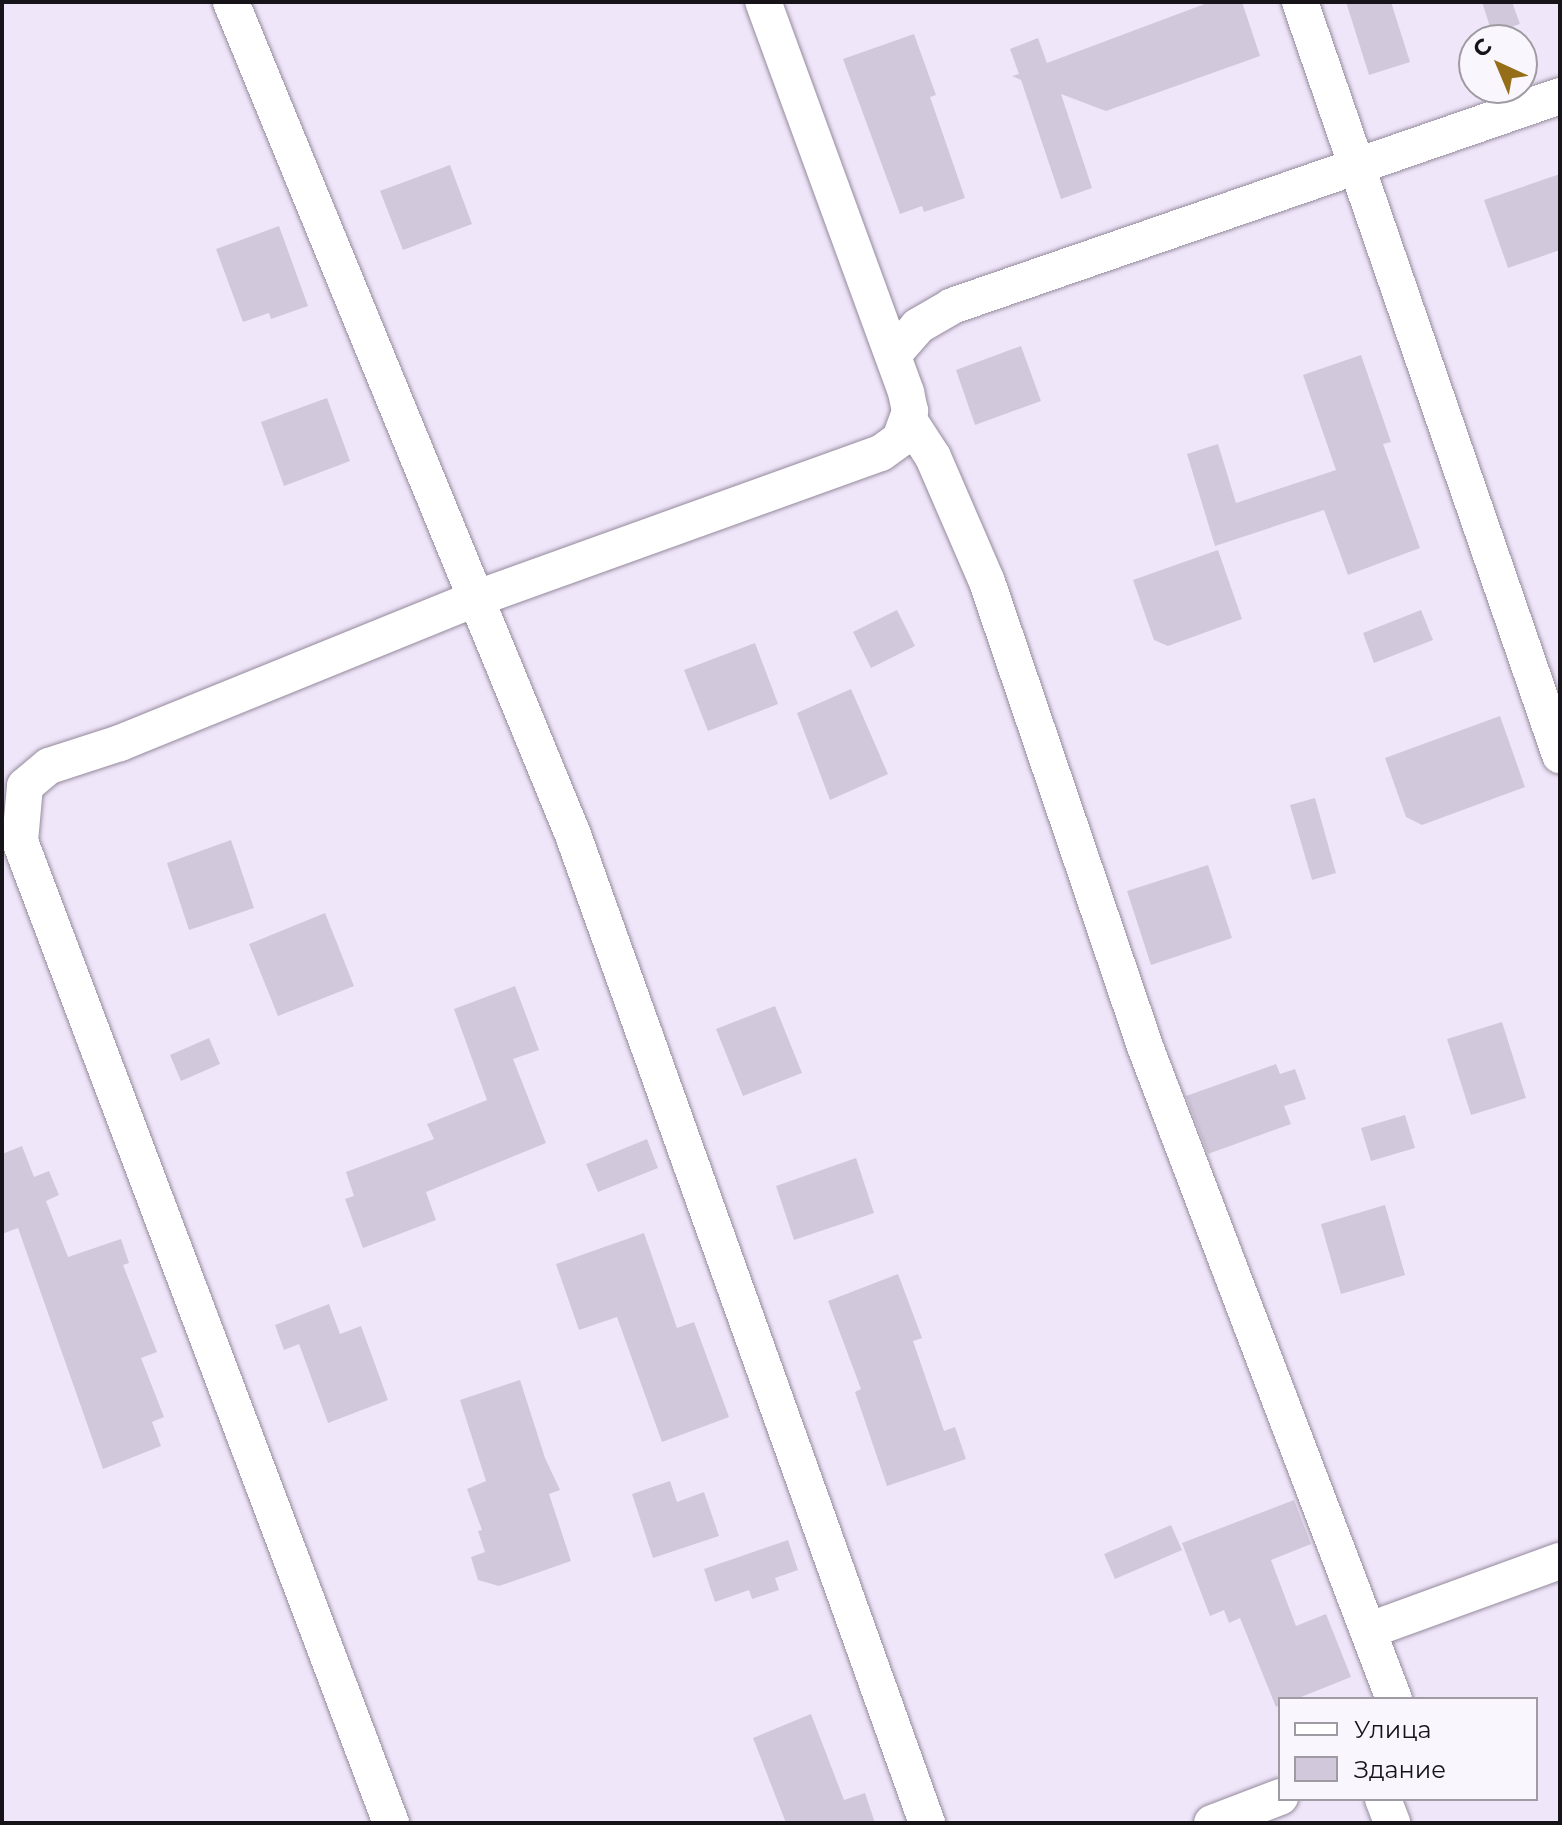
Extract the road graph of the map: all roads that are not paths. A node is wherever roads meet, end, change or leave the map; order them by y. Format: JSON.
{"nodes":[{"id":1,"x":231,"y":2,"type":"edge"},
{"id":2,"x":763,"y":2,"type":"edge"},
{"id":3,"x":1300,"y":2,"type":"edge"},
{"id":4,"x":1560,"y":96,"type":"edge"},
{"id":5,"x":1359,"y":168,"type":"junction"},
{"id":6,"x":893,"y":355,"type":"junction"},
{"id":7,"x":909,"y":420,"type":"junction"},
{"id":8,"x":475,"y":599,"type":"junction"},
{"id":9,"x":1560,"y":755,"type":"edge"},
{"id":10,"x":2,"y":770,"type":"edge"},
{"id":11,"x":11,"y":810,"type":"edge"},
{"id":12,"x":1560,"y":1561,"type":"edge"},
{"id":13,"x":1370,"y":1630,"type":"junction"},
{"id":14,"x":1393,"y":1697,"type":"edge"},
{"id":15,"x":1278,"y":1798,"type":"edge"},
{"id":16,"x":1384,"y":1801,"type":"edge"},
{"id":17,"x":391,"y":1823,"type":"edge"},
{"id":18,"x":927,"y":1823,"type":"edge"},
{"id":19,"x":1212,"y":1823,"type":"edge"},
{"id":20,"x":1392,"y":1823,"type":"edge"}],
"edges":[{"from":1,"to":8,"type":"street"},
{"from":2,"to":6,"type":"street"},
{"from":3,"to":5,"type":"street"},
{"from":4,"to":5,"type":"street"},
{"from":5,"to":6,"type":"street"},
{"from":5,"to":9,"type":"street"},
{"from":6,"to":7,"type":"street"},
{"from":7,"to":8,"type":"street"},
{"from":7,"to":13,"type":"street"},
{"from":8,"to":11,"type":"street"},
{"from":8,"to":18,"type":"street"},
{"from":10,"to":11,"type":"street"},
{"from":11,"to":17,"type":"street"},
{"from":12,"to":13,"type":"street"},
{"from":13,"to":14,"type":"street"},
{"from":15,"to":19,"type":"street"},
{"from":16,"to":20,"type":"street"}]}
